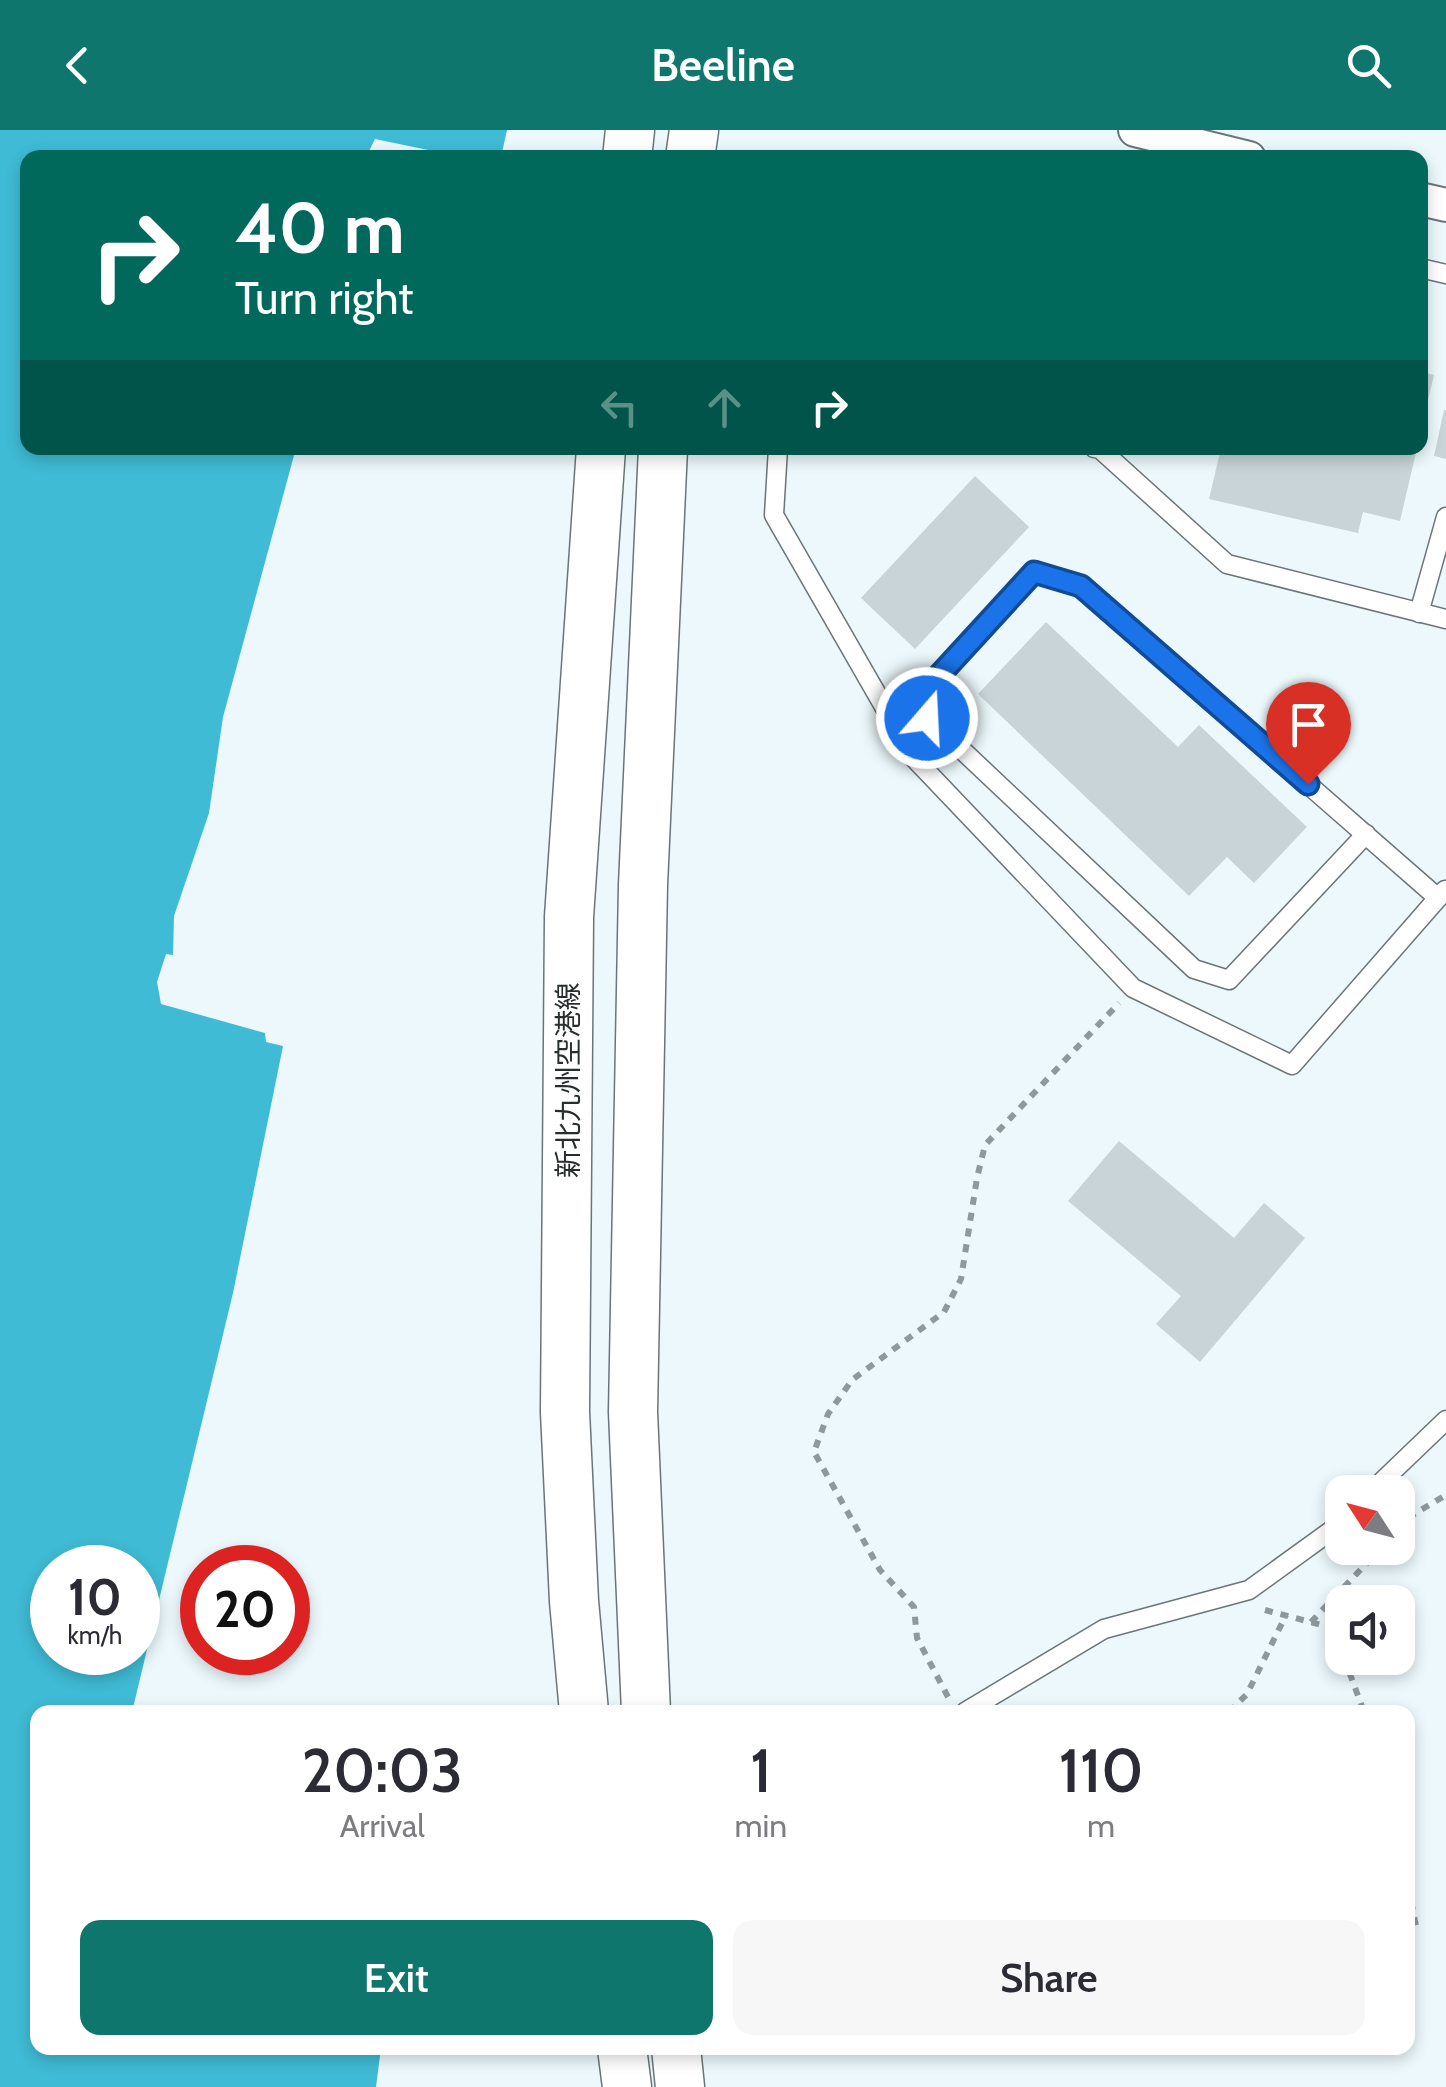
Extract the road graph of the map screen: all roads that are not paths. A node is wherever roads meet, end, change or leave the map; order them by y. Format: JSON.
{"nodes":[{"id":1,"x":1135,"y":130,"type":"edge"},
{"id":2,"x":1216,"y":150,"type":"edge"},
{"id":3,"x":601,"y":455,"type":"edge"},
{"id":4,"x":663,"y":455,"type":"edge"},
{"id":5,"x":778,"y":455,"type":"edge"},
{"id":6,"x":1107,"y":455,"type":"edge"},
{"id":7,"x":1446,"y":517,"type":"edge"},
{"id":8,"x":1419,"y":613,"type":"junction"},
{"id":9,"x":1446,"y":619,"type":"edge"},
{"id":10,"x":1366,"y":834,"type":"junction"},
{"id":11,"x":1442,"y":894,"type":"edge"},
{"id":12,"x":1446,"y":1420,"type":"edge"},
{"id":13,"x":1389,"y":1475,"type":"edge"},
{"id":14,"x":1325,"y":1535,"type":"edge"},
{"id":15,"x":583,"y":1705,"type":"edge"},
{"id":16,"x":646,"y":1705,"type":"edge"},
{"id":17,"x":977,"y":1705,"type":"edge"},
{"id":18,"x":623,"y":2055,"type":"edge"},
{"id":19,"x":677,"y":2055,"type":"edge"},
{"id":20,"x":628,"y":2087,"type":"edge"},
{"id":21,"x":680,"y":2087,"type":"edge"}],
"edges":[{"from":1,"to":2,"type":"street"},
{"from":3,"to":15,"type":"main road","name":"新北九州空港線"},
{"from":4,"to":16,"type":"main road"},
{"from":5,"to":11,"type":"lane"},
{"from":6,"to":8,"type":"lane"},
{"from":7,"to":8,"type":"lane"},
{"from":8,"to":9,"type":"lane"},
{"from":10,"to":10,"type":"lane"},
{"from":10,"to":11,"type":"lane"},
{"from":12,"to":13,"type":"lane"},
{"from":14,"to":17,"type":"lane"},
{"from":18,"to":20,"type":"main road"},
{"from":19,"to":21,"type":"main road"}]}
